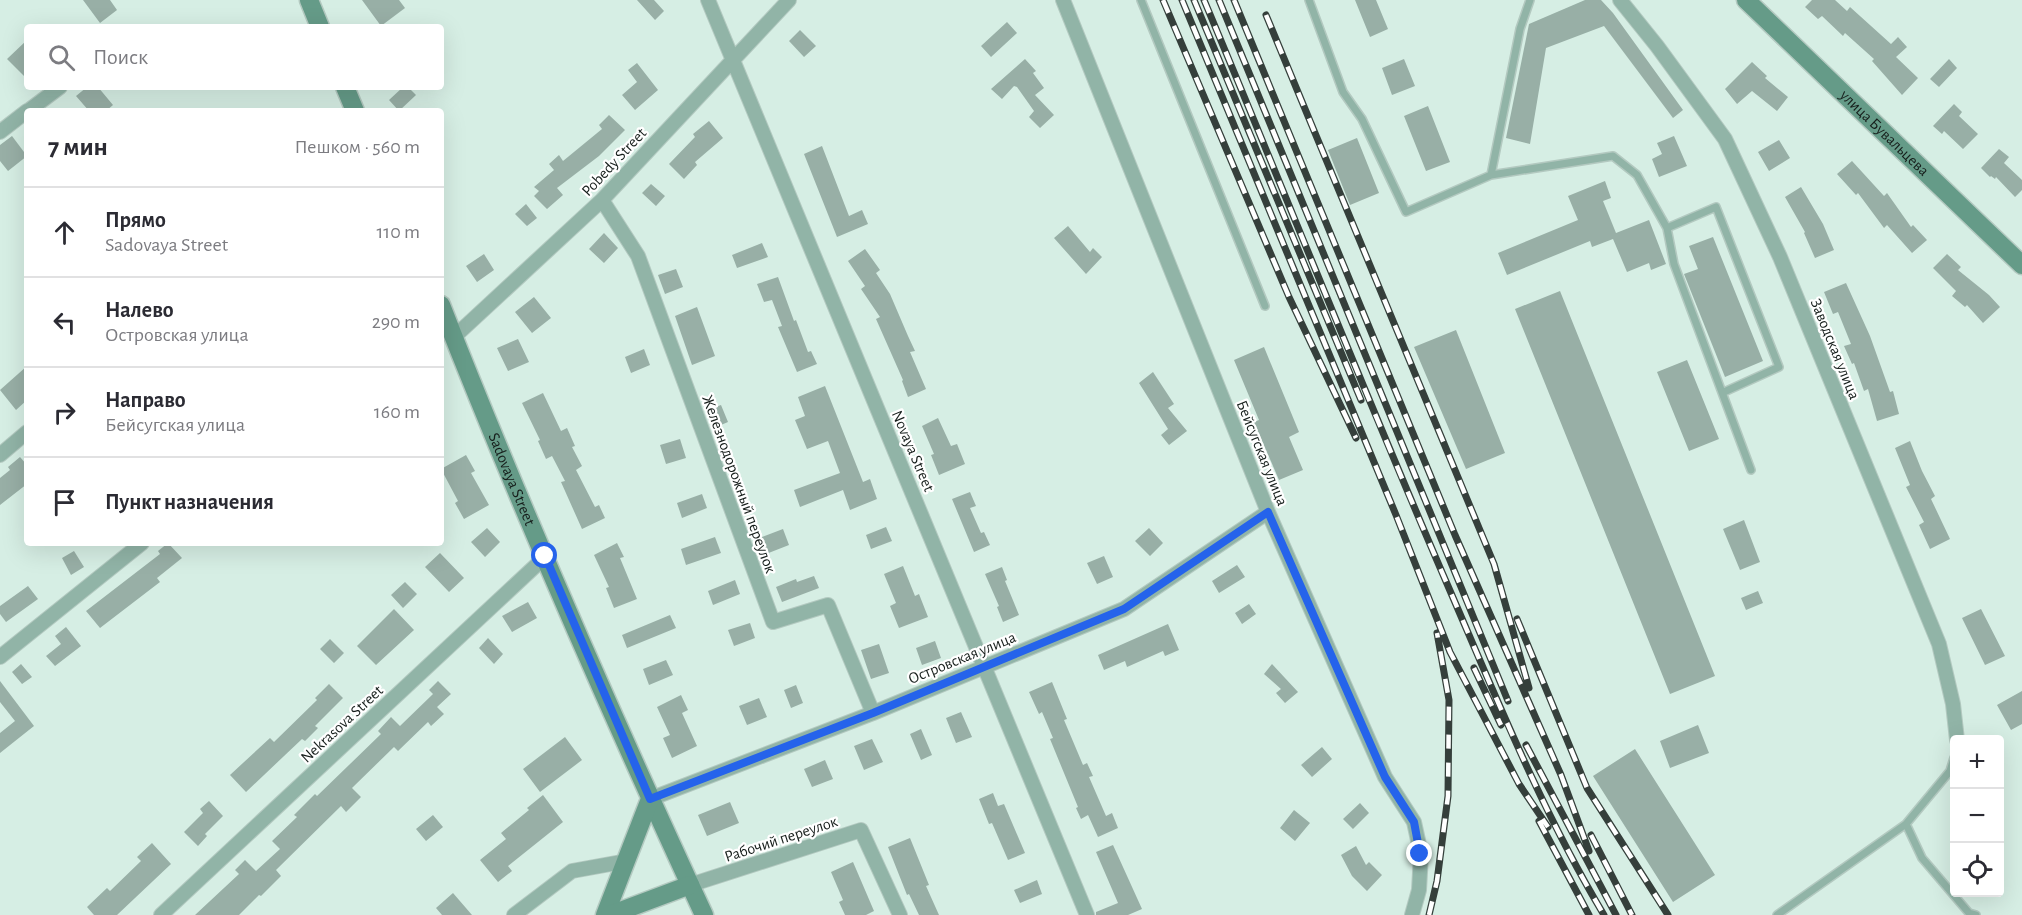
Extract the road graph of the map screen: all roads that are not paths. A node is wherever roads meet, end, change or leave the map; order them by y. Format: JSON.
{"nodes":[{"id":1,"x":309,"y":0,"type":"edge"},
{"id":2,"x":708,"y":0,"type":"edge"},
{"id":3,"x":789,"y":0,"type":"edge"},
{"id":4,"x":1063,"y":0,"type":"edge"},
{"id":5,"x":1142,"y":0,"type":"edge"},
{"id":6,"x":1309,"y":0,"type":"edge"},
{"id":7,"x":1530,"y":0,"type":"edge"},
{"id":8,"x":1620,"y":0,"type":"edge"},
{"id":9,"x":1746,"y":0,"type":"edge"},
{"id":10,"x":319,"y":24,"type":"edge"},
{"id":11,"x":732,"y":60,"type":"junction"},
{"id":12,"x":56,"y":90,"type":"edge"},
{"id":13,"x":346,"y":90,"type":"edge"},
{"id":14,"x":31,"y":108,"type":"edge"},
{"id":15,"x":354,"y":108,"type":"edge"},
{"id":16,"x":24,"y":113,"type":"edge"},
{"id":17,"x":0,"y":132,"type":"edge"},
{"id":18,"x":1491,"y":175,"type":"junction"},
{"id":19,"x":602,"y":200,"type":"junction"},
{"id":20,"x":1666,"y":228,"type":"junction"},
{"id":21,"x":2022,"y":265,"type":"edge"},
{"id":22,"x":1265,"y":306,"type":"dead end"},
{"id":23,"x":444,"y":312,"type":"edge"},
{"id":24,"x":454,"y":337,"type":"junction"},
{"id":25,"x":1724,"y":392,"type":"junction"},
{"id":26,"x":24,"y":435,"type":"edge"},
{"id":27,"x":0,"y":455,"type":"edge"},
{"id":28,"x":1751,"y":470,"type":"dead end"},
{"id":29,"x":1268,"y":512,"type":"junction"},
{"id":30,"x":138,"y":546,"type":"edge"},
{"id":31,"x":545,"y":556,"type":"junction"},
{"id":32,"x":0,"y":657,"type":"edge"},
{"id":33,"x":985,"y":668,"type":"junction"},
{"id":34,"x":873,"y":713,"type":"junction"},
{"id":35,"x":1956,"y":735,"type":"edge"},
{"id":36,"x":1950,"y":771,"type":"edge"},
{"id":37,"x":650,"y":799,"type":"junction"},
{"id":38,"x":1906,"y":824,"type":"junction"},
{"id":39,"x":627,"y":861,"type":"junction"},
{"id":40,"x":690,"y":885,"type":"junction"},
{"id":41,"x":161,"y":915,"type":"edge"},
{"id":42,"x":514,"y":915,"type":"edge"},
{"id":43,"x":604,"y":915,"type":"edge"},
{"id":44,"x":610,"y":915,"type":"edge"},
{"id":45,"x":704,"y":915,"type":"edge"},
{"id":46,"x":900,"y":915,"type":"edge"},
{"id":47,"x":1088,"y":915,"type":"edge"},
{"id":48,"x":1412,"y":915,"type":"edge"},
{"id":49,"x":1777,"y":915,"type":"edge"},
{"id":50,"x":1976,"y":915,"type":"edge"}],
"edges":[{"from":1,"to":10,"type":"street"},
{"from":2,"to":11,"type":"street","name":"Novaya Street"},
{"from":3,"to":11,"type":"street","name":"Pobedy Street"},
{"from":4,"to":29,"type":"street","name":"Бейсугская улица"},
{"from":5,"to":22,"type":"lane"},
{"from":6,"to":18,"type":"lane"},
{"from":7,"to":18,"type":"lane"},
{"from":8,"to":35,"type":"street","name":"Заводская улица"},
{"from":9,"to":21,"type":"street","name":"улица Бувальцева"},
{"from":11,"to":19,"type":"street","name":"Pobedy Street"},
{"from":11,"to":33,"type":"street","name":"Novaya Street"},
{"from":12,"to":14,"type":"street"},
{"from":13,"to":15,"type":"street"},
{"from":16,"to":17,"type":"street"},
{"from":18,"to":20,"type":"lane"},
{"from":19,"to":24,"type":"street","name":"Pobedy Street"},
{"from":19,"to":34,"type":"street","name":"Железнодорожный переулок"},
{"from":20,"to":25,"type":"lane"},
{"from":20,"to":25,"type":"lane"},
{"from":23,"to":24,"type":"street","name":"Sadovaya Street"},
{"from":24,"to":31,"type":"street","name":"Sadovaya Street"},
{"from":25,"to":28,"type":"lane"},
{"from":26,"to":27,"type":"street"},
{"from":29,"to":33,"type":"street","name":"Островская улица"},
{"from":29,"to":48,"type":"street","name":"Бейсугская улица"},
{"from":30,"to":32,"type":"street"},
{"from":31,"to":37,"type":"street","name":"Sadovaya Street"},
{"from":31,"to":41,"type":"street","name":"Nekrasova Street"},
{"from":33,"to":34,"type":"street","name":"Островская улица"},
{"from":33,"to":47,"type":"street","name":"Novaya Street"},
{"from":34,"to":37,"type":"street","name":"Островская улица"},
{"from":36,"to":38,"type":"lane"},
{"from":37,"to":39,"type":"street"},
{"from":37,"to":40,"type":"street","name":"Sadovaya Street"},
{"from":38,"to":49,"type":"lane"},
{"from":38,"to":50,"type":"lane"},
{"from":39,"to":42,"type":"street"},
{"from":39,"to":43,"type":"street"},
{"from":40,"to":44,"type":"street"},
{"from":40,"to":45,"type":"street","name":"Sadovaya Street"},
{"from":40,"to":46,"type":"street","name":"Рабочий переулок"}]}
